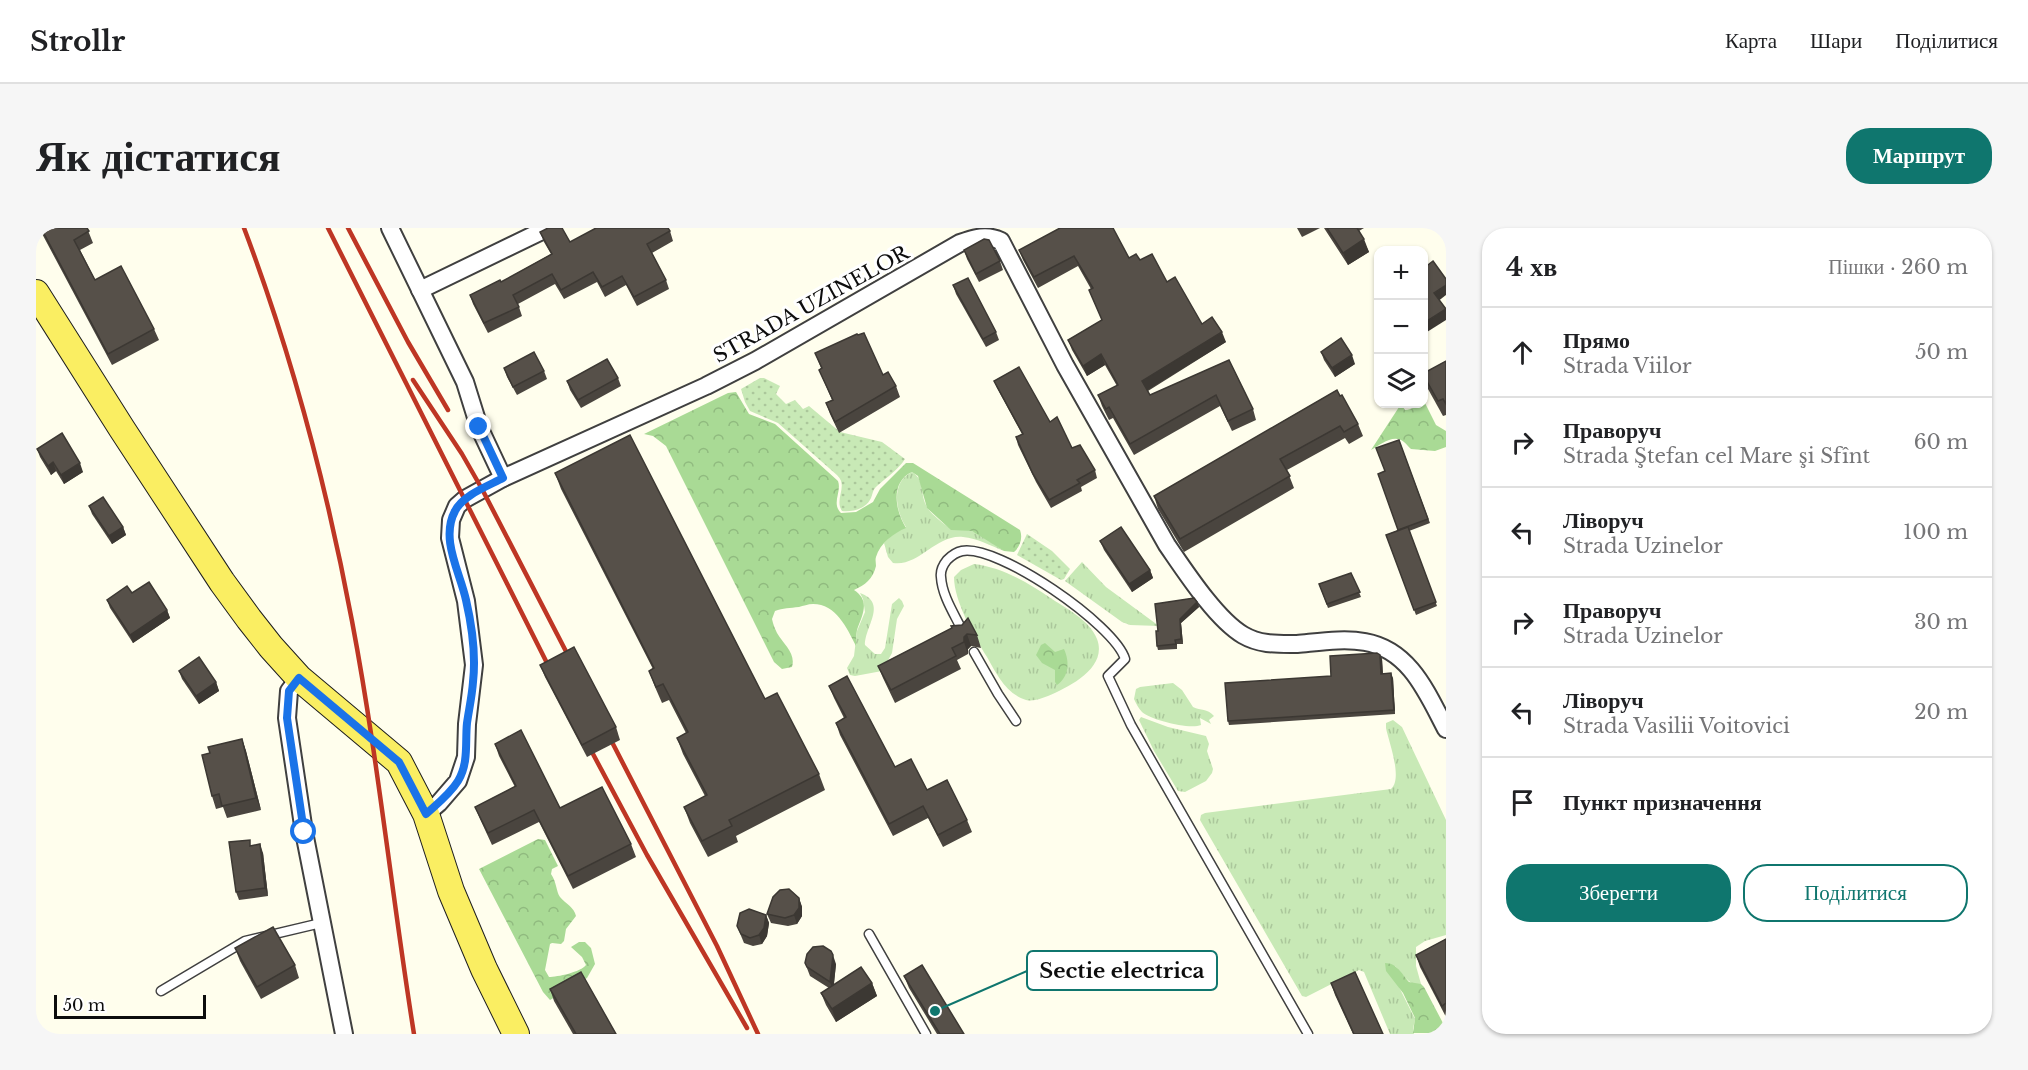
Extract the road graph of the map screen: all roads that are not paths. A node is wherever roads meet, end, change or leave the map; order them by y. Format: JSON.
{"nodes":[{"id":1,"x":390,"y":228,"type":"edge"},
{"id":2,"x":548,"y":228,"type":"edge"},
{"id":3,"x":1000,"y":233,"type":"edge"},
{"id":4,"x":420,"y":290,"type":"junction"},
{"id":5,"x":36,"y":292,"type":"edge"},
{"id":6,"x":503,"y":478,"type":"junction"},
{"id":7,"x":963,"y":632,"type":"edge"},
{"id":8,"x":974,"y":652,"type":"dead end"},
{"id":9,"x":299,"y":678,"type":"junction"},
{"id":10,"x":1016,"y":721,"type":"dead end"},
{"id":11,"x":1446,"y":729,"type":"edge"},
{"id":12,"x":426,"y":814,"type":"junction"},
{"id":13,"x":321,"y":923,"type":"junction"},
{"id":14,"x":869,"y":934,"type":"dead end"},
{"id":15,"x":161,"y":991,"type":"dead end"},
{"id":16,"x":344,"y":1034,"type":"edge"},
{"id":17,"x":516,"y":1034,"type":"edge"},
{"id":18,"x":926,"y":1034,"type":"edge"},
{"id":19,"x":1308,"y":1034,"type":"edge"}],
"edges":[{"from":1,"to":4,"type":"street"},
{"from":2,"to":4,"type":"street"},
{"from":3,"to":6,"type":"street","name":"STRADA UZINELOR"},
{"from":3,"to":11,"type":"street","name":"STRADA UZINELOR"},
{"from":4,"to":6,"type":"street"},
{"from":5,"to":9,"type":"main road"},
{"from":6,"to":12,"type":"street","name":"STRADA UZINELOR"},
{"from":7,"to":19,"type":"lane"},
{"from":8,"to":10,"type":"lane"},
{"from":9,"to":12,"type":"main road"},
{"from":9,"to":13,"type":"street"},
{"from":12,"to":17,"type":"main road"},
{"from":13,"to":15,"type":"lane"},
{"from":13,"to":16,"type":"street"},
{"from":14,"to":18,"type":"lane"}]}
